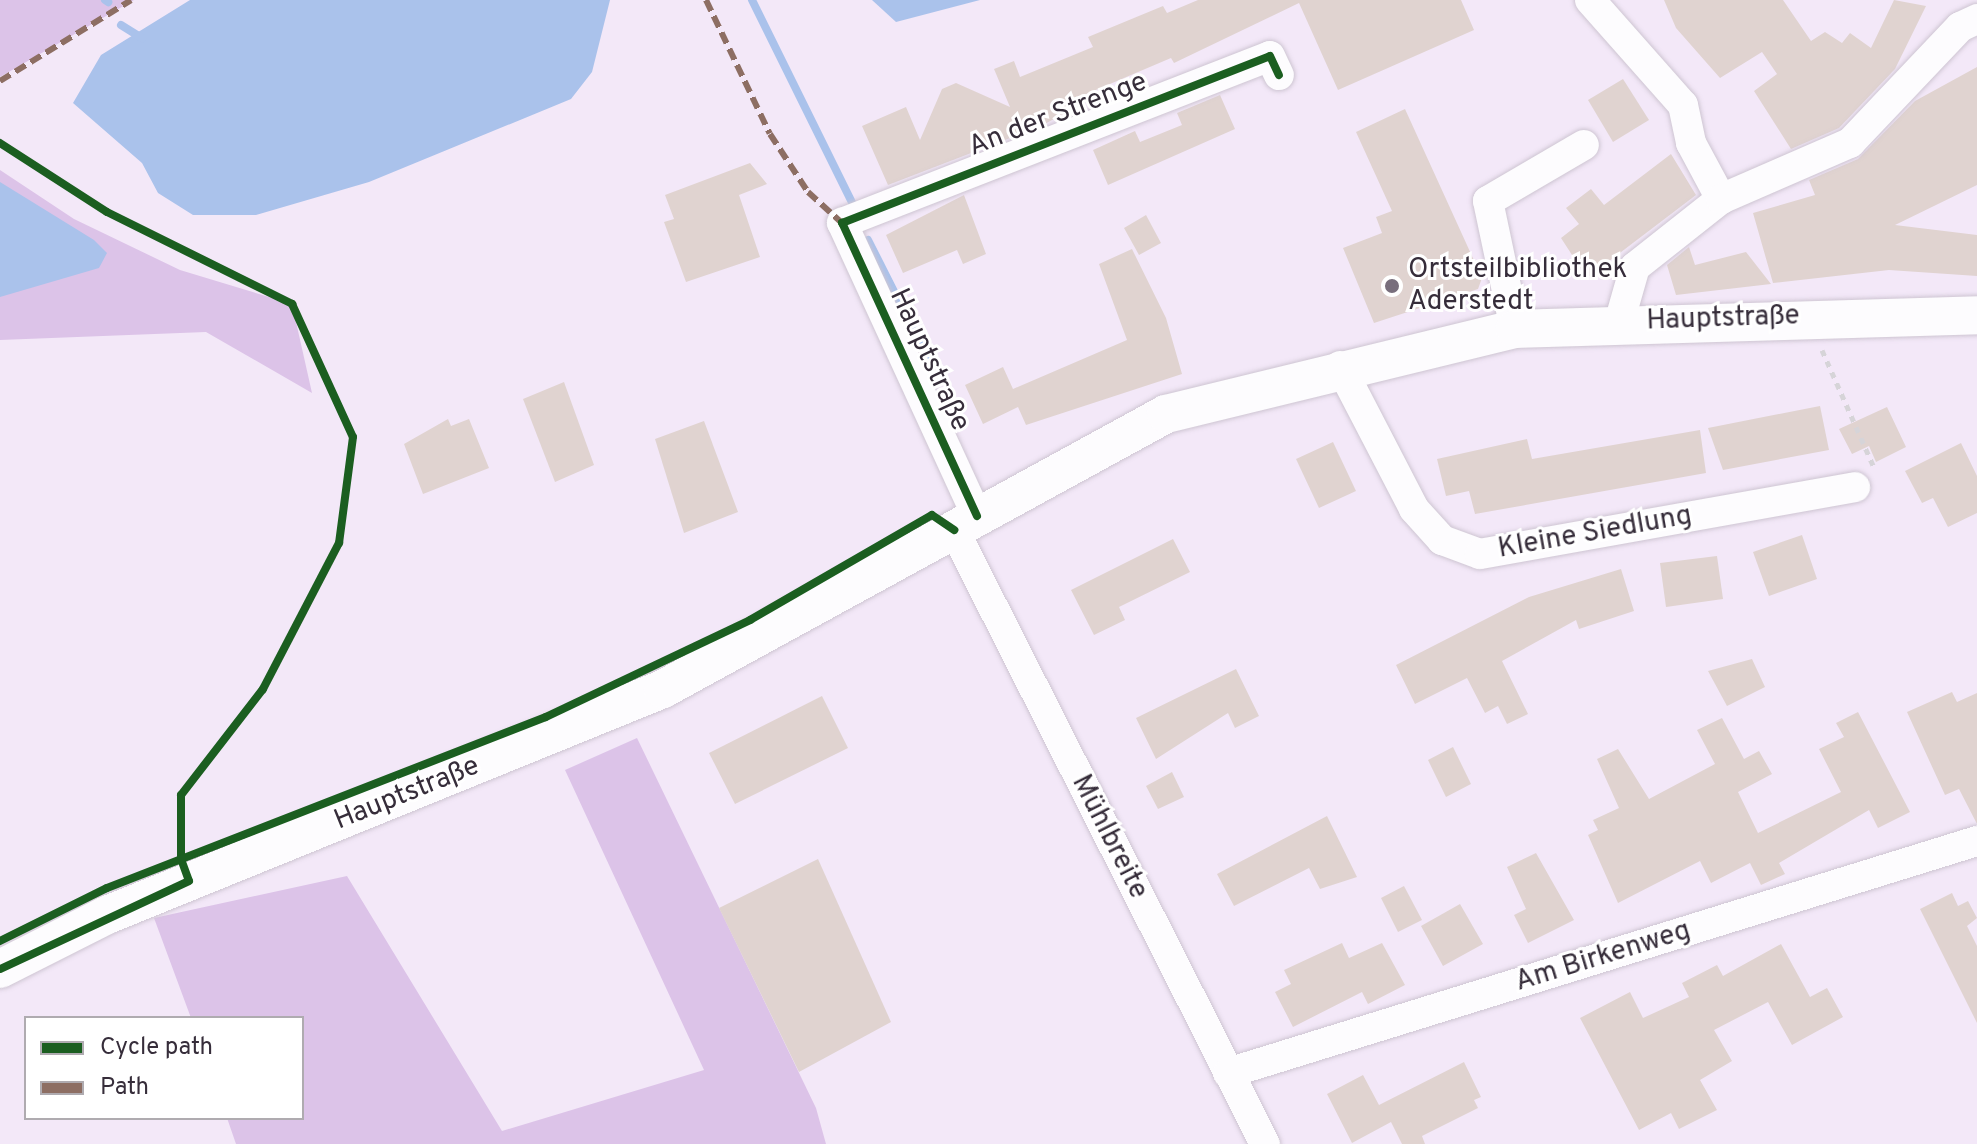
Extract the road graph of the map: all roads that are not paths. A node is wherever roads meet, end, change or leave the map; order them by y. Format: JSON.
{"nodes":[{"id":1,"x":1590,"y":0,"type":"edge"},
{"id":2,"x":1977,"y":19,"type":"edge"},
{"id":3,"x":1279,"y":75,"type":"dead end"},
{"id":4,"x":1584,"y":145,"type":"dead end"},
{"id":5,"x":1721,"y":199,"type":"junction"},
{"id":6,"x":842,"y":223,"type":"joint"},
{"id":7,"x":1977,"y":315,"type":"edge"},
{"id":8,"x":1619,"y":323,"type":"junction"},
{"id":9,"x":1515,"y":329,"type":"junction"},
{"id":10,"x":1340,"y":366,"type":"junction"},
{"id":11,"x":1855,"y":487,"type":"road end"},
{"id":12,"x":965,"y":523,"type":"junction"},
{"id":13,"x":1977,"y":841,"type":"edge"},
{"id":14,"x":0,"y":969,"type":"edge"},
{"id":15,"x":1228,"y":1073,"type":"junction"},
{"id":16,"x":1265,"y":1144,"type":"edge"}],
"edges":[{"from":1,"to":5,"type":"street"},
{"from":2,"to":5,"type":"street"},
{"from":3,"to":6,"type":"street","name":"An der Strenge"},
{"from":4,"to":9,"type":"street"},
{"from":5,"to":8,"type":"street"},
{"from":6,"to":12,"type":"street","name":"Hauptstraße"},
{"from":7,"to":8,"type":"main road","name":"Hauptstraße"},
{"from":8,"to":9,"type":"main road","name":"Hauptstraße"},
{"from":9,"to":10,"type":"main road","name":"Hauptstraße"},
{"from":10,"to":11,"type":"street","name":"Kleine Siedlung"},
{"from":10,"to":12,"type":"main road","name":"Hauptstraße"},
{"from":12,"to":14,"type":"main road","name":"Hauptstraße"},
{"from":12,"to":15,"type":"street","name":"Mühlbreite"},
{"from":13,"to":15,"type":"street","name":"Am Birkenweg"},
{"from":15,"to":16,"type":"street","name":"Mühlbreite"}]}
